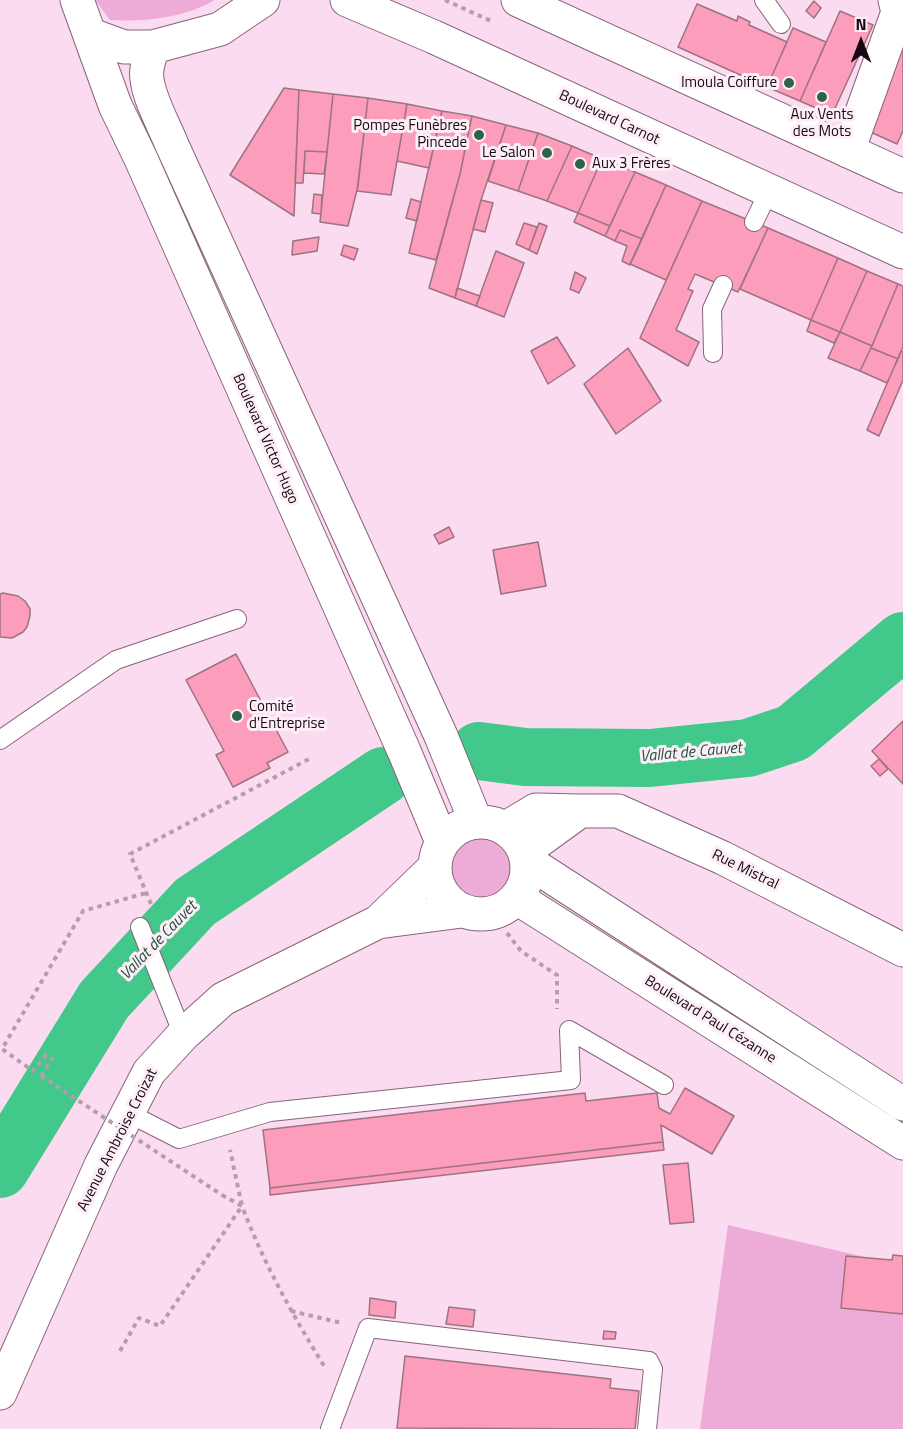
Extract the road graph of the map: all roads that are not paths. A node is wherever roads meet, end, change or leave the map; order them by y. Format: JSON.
{"nodes":[{"id":1,"x":77,"y":0,"type":"edge"},
{"id":2,"x":263,"y":0,"type":"edge"},
{"id":3,"x":347,"y":0,"type":"edge"},
{"id":4,"x":518,"y":0,"type":"edge"},
{"id":5,"x":764,"y":0,"type":"edge"},
{"id":6,"x":898,"y":9,"type":"edge"},
{"id":7,"x":781,"y":24,"type":"dead end"},
{"id":8,"x":90,"y":35,"type":"junction"},
{"id":9,"x":153,"y":47,"type":"junction"},
{"id":10,"x":848,"y":151,"type":"junction"},
{"id":11,"x":903,"y":176,"type":"edge"},
{"id":12,"x":770,"y":191,"type":"junction"},
{"id":13,"x":754,"y":222,"type":"dead end"},
{"id":14,"x":903,"y":252,"type":"edge"},
{"id":15,"x":723,"y":285,"type":"dead end"},
{"id":16,"x":713,"y":353,"type":"dead end"},
{"id":17,"x":237,"y":619,"type":"dead end"},
{"id":18,"x":0,"y":741,"type":"edge"},
{"id":19,"x":509,"y":840,"type":"junction"},
{"id":20,"x":438,"y":855,"type":"junction"},
{"id":21,"x":517,"y":898,"type":"junction"},
{"id":22,"x":462,"y":911,"type":"junction"},
{"id":23,"x":378,"y":922,"type":"junction"},
{"id":24,"x":142,"y":934,"type":"road end"},
{"id":25,"x":903,"y":950,"type":"edge"},
{"id":26,"x":183,"y":1035,"type":"junction"},
{"id":27,"x":664,"y":1085,"type":"dead end"},
{"id":28,"x":903,"y":1104,"type":"edge"},
{"id":29,"x":128,"y":1113,"type":"junction"},
{"id":30,"x":903,"y":1143,"type":"edge"},
{"id":31,"x":0,"y":1393,"type":"edge"},
{"id":32,"x":330,"y":1429,"type":"edge"},
{"id":33,"x":647,"y":1429,"type":"edge"}],
"edges":[{"from":1,"to":8,"type":"main road","name":"Boulevard Victor Hugo"},
{"from":2,"to":9,"type":"main road"},
{"from":3,"to":12,"type":"main road","name":"Boulevard Carnot"},
{"from":4,"to":10,"type":"main road"},
{"from":5,"to":7,"type":"lane"},
{"from":6,"to":10,"type":"main road"},
{"from":8,"to":9,"type":"main road"},
{"from":8,"to":20,"type":"main road","name":"Boulevard Victor Hugo"},
{"from":9,"to":19,"type":"main road"},
{"from":10,"to":11,"type":"main road"},
{"from":12,"to":13,"type":"lane"},
{"from":12,"to":14,"type":"main road","name":"Boulevard Carnot"},
{"from":15,"to":16,"type":"lane"},
{"from":17,"to":18,"type":"lane"},
{"from":19,"to":20,"type":"main road"},
{"from":19,"to":21,"type":"main road"},
{"from":19,"to":25,"type":"main road","name":"Rue Mistral"},
{"from":19,"to":28,"type":"main road"},
{"from":20,"to":22,"type":"main road"},
{"from":20,"to":23,"type":"main road","name":"Avenue Ambroise Croizat"},
{"from":21,"to":22,"type":"main road"},
{"from":21,"to":30,"type":"main road","name":"Boulevard Paul Cézanne"},
{"from":22,"to":23,"type":"main road","name":"Avenue Ambroise Croizat"},
{"from":23,"to":26,"type":"main road","name":"Avenue Ambroise Croizat"},
{"from":24,"to":26,"type":"lane"},
{"from":26,"to":29,"type":"main road","name":"Avenue Ambroise Croizat"},
{"from":27,"to":29,"type":"lane"},
{"from":29,"to":31,"type":"main road","name":"Avenue Ambroise Croizat"},
{"from":32,"to":33,"type":"lane"}]}
